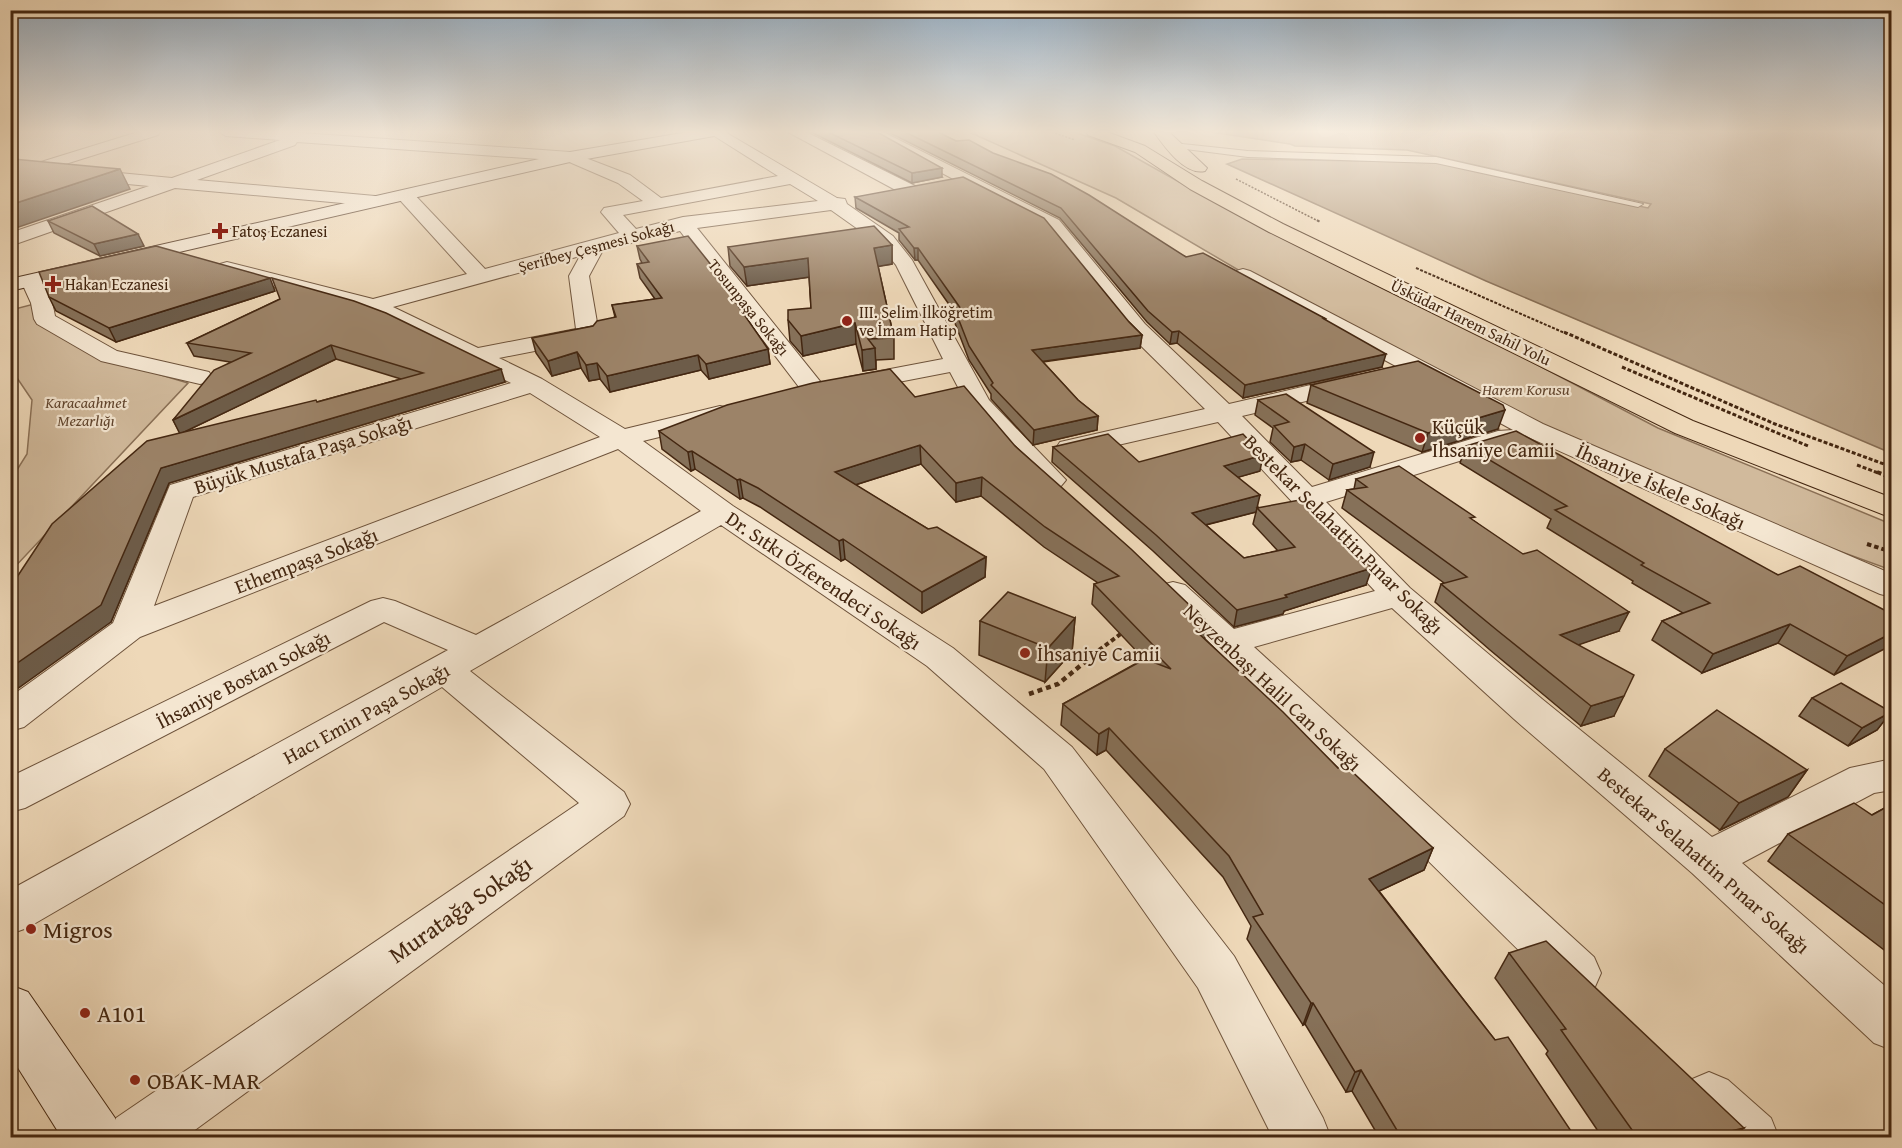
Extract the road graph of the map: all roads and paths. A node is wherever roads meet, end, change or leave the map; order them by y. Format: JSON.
{"nodes":[{"id":1,"x":167,"y":186,"type":"edge"},
{"id":2,"x":203,"y":186,"type":"edge"},
{"id":3,"x":446,"y":186,"type":"edge"},
{"id":4,"x":633,"y":186,"type":"edge"},
{"id":5,"x":754,"y":186,"type":"edge"},
{"id":6,"x":806,"y":186,"type":"edge"},
{"id":7,"x":900,"y":186,"type":"edge"},
{"id":8,"x":934,"y":186,"type":"edge"},
{"id":9,"x":976,"y":186,"type":"edge"},
{"id":10,"x":1197,"y":186,"type":"edge"},
{"id":11,"x":1225,"y":186,"type":"edge"},
{"id":12,"x":1244,"y":186,"type":"edge"},
{"id":13,"x":1247,"y":186,"type":"edge"},
{"id":14,"x":1553,"y":186,"type":"edge"},
{"id":15,"x":909,"y":190,"type":"junction"},
{"id":16,"x":405,"y":195,"type":"junction"},
{"id":17,"x":877,"y":196,"type":"edge"},
{"id":18,"x":375,"y":201,"type":"junction"},
{"id":19,"x":845,"y":202,"type":"junction"},
{"id":20,"x":657,"y":203,"type":"junction"},
{"id":21,"x":1638,"y":204,"type":"dead end"},
{"id":22,"x":1280,"y":208,"type":"dead end"},
{"id":23,"x":683,"y":223,"type":"junction"},
{"id":24,"x":1329,"y":227,"type":"dead end"},
{"id":25,"x":630,"y":234,"type":"junction"},
{"id":26,"x":10,"y":240,"type":"edge"},
{"id":27,"x":595,"y":246,"type":"junction"},
{"id":28,"x":162,"y":250,"type":"junction"},
{"id":29,"x":1413,"y":267,"type":"dead end"},
{"id":30,"x":1410,"y":271,"type":"dead end"},
{"id":31,"x":1244,"y":275,"type":"edge"},
{"id":32,"x":481,"y":277,"type":"junction"},
{"id":33,"x":21,"y":283,"type":"edge"},
{"id":34,"x":1442,"y":285,"type":"dead end"},
{"id":35,"x":373,"y":306,"type":"junction"},
{"id":36,"x":475,"y":356,"type":"junction"},
{"id":37,"x":956,"y":364,"type":"junction"},
{"id":38,"x":1618,"y":365,"type":"dead end"},
{"id":39,"x":1419,"y":368,"type":"junction"},
{"id":40,"x":200,"y":377,"type":"dead end"},
{"id":41,"x":533,"y":384,"type":"junction"},
{"id":42,"x":746,"y":407,"type":"edge"},
{"id":43,"x":1224,"y":413,"type":"junction"},
{"id":44,"x":1533,"y":430,"type":"junction"},
{"id":45,"x":621,"y":438,"type":"junction"},
{"id":46,"x":1815,"y":449,"type":"dead end"},
{"id":47,"x":1026,"y":457,"type":"junction"},
{"id":48,"x":1848,"y":462,"type":"dead end"},
{"id":49,"x":1892,"y":466,"type":"edge"},
{"id":50,"x":1892,"y":478,"type":"edge"},
{"id":51,"x":1892,"y":488,"type":"edge"},
{"id":52,"x":1304,"y":499,"type":"junction"},
{"id":53,"x":1079,"y":505,"type":"edge"},
{"id":54,"x":1892,"y":509,"type":"edge"},
{"id":55,"x":722,"y":512,"type":"junction"},
{"id":56,"x":1148,"y":567,"type":"edge"},
{"id":57,"x":1892,"y":586,"type":"edge"},
{"id":58,"x":1398,"y":595,"type":"junction"},
{"id":59,"x":128,"y":629,"type":"junction"},
{"id":60,"x":1126,"y":632,"type":"edge"},
{"id":61,"x":1227,"y":643,"type":"junction"},
{"id":62,"x":461,"y":659,"type":"junction"},
{"id":63,"x":997,"y":706,"type":"junction"},
{"id":64,"x":10,"y":717,"type":"edge"},
{"id":65,"x":1892,"y":774,"type":"edge"},
{"id":66,"x":10,"y":796,"type":"edge"},
{"id":67,"x":1708,"y":860,"type":"junction"},
{"id":68,"x":10,"y":914,"type":"edge"},
{"id":69,"x":1605,"y":1000,"type":"edge"},
{"id":70,"x":10,"y":1010,"type":"edge"},
{"id":71,"x":1892,"y":1026,"type":"edge"},
{"id":72,"x":1682,"y":1073,"type":"edge"},
{"id":73,"x":94,"y":1137,"type":"edge"},
{"id":74,"x":136,"y":1137,"type":"edge"},
{"id":75,"x":1303,"y":1137,"type":"edge"},
{"id":76,"x":1750,"y":1137,"type":"edge"}],
"edges":[{"from":1,"to":26,"type":"street"},
{"from":2,"to":18,"type":"street"},
{"from":3,"to":16,"type":"street"},
{"from":4,"to":20,"type":"street"},
{"from":5,"to":20,"type":"street"},
{"from":6,"to":19,"type":"street"},
{"from":7,"to":15,"type":"street"},
{"from":8,"to":15,"type":"street"},
{"from":9,"to":43,"type":"street","name":"Bestekar Selahattin Pınar Sokağı"},
{"from":10,"to":54,"type":"main road","name":"Üsküdar Harem Sahil Yolu"},
{"from":11,"to":51,"type":"main road","name":"Üsküdar Harem Sahil Yolu"},
{"from":12,"to":22,"type":"path"},
{"from":13,"to":24,"type":"path"},
{"from":14,"to":21,"type":"lane"},
{"from":15,"to":17,"type":"street"},
{"from":16,"to":18,"type":"street"},
{"from":16,"to":32,"type":"street"},
{"from":18,"to":28,"type":"street"},
{"from":19,"to":23,"type":"street","name":"Şerifbey Çeşmesi Sokağı"},
{"from":19,"to":37,"type":"street"},
{"from":20,"to":25,"type":"street"},
{"from":23,"to":25,"type":"street","name":"Şerifbey Çeşmesi Sokağı"},
{"from":23,"to":37,"type":"street","name":"Tosunpaşa Sokağı"},
{"from":25,"to":27,"type":"street","name":"Şerifbey Çeşmesi Sokağı"},
{"from":27,"to":32,"type":"street","name":"Şerifbey Çeşmesi Sokağı"},
{"from":27,"to":36,"type":"street"},
{"from":28,"to":33,"type":"street"},
{"from":28,"to":35,"type":"street","name":"Dr. Sıtkı Özferendeci Sokağı"},
{"from":29,"to":49,"type":"path"},
{"from":30,"to":34,"type":"path"},
{"from":31,"to":39,"type":"street","name":"İhsaniye İskele Sokağı"},
{"from":32,"to":35,"type":"street","name":"Şerifbey Çeşmesi Sokağı"},
{"from":33,"to":40,"type":"street"},
{"from":35,"to":36,"type":"street","name":"Dr. Sıtkı Özferendeci Sokağı"},
{"from":36,"to":41,"type":"street","name":"Dr. Sıtkı Özferendeci Sokağı"},
{"from":37,"to":47,"type":"street"},
{"from":38,"to":46,"type":"path"},
{"from":39,"to":43,"type":"street"},
{"from":39,"to":44,"type":"street","name":"İhsaniye İskele Sokağı"},
{"from":41,"to":45,"type":"street","name":"Dr. Sıtkı Özferendeci Sokağı"},
{"from":41,"to":59,"type":"street","name":"Büyük Mustafa Paşa Sokağı"},
{"from":42,"to":45,"type":"street","name":"Ethempaşa Sokağı"},
{"from":43,"to":47,"type":"street"},
{"from":43,"to":52,"type":"street","name":"Bestekar Selahattin Pınar Sokağı"},
{"from":44,"to":52,"type":"street"},
{"from":44,"to":57,"type":"street","name":"İhsaniye İskele Sokağı"},
{"from":45,"to":55,"type":"street","name":"Dr. Sıtkı Özferendeci Sokağı"},
{"from":45,"to":59,"type":"street","name":"Ethempaşa Sokağı"},
{"from":47,"to":53,"type":"street"},
{"from":48,"to":50,"type":"path"},
{"from":52,"to":58,"type":"street","name":"Bestekar Selahattin Pınar Sokağı"},
{"from":55,"to":62,"type":"street","name":"Hacı Emin Paşa Sokağı"},
{"from":55,"to":63,"type":"street","name":"Dr. Sıtkı Özferendeci Sokağı"},
{"from":56,"to":61,"type":"street","name":"Neyzenbaşı Halil Can Sokağı"},
{"from":58,"to":61,"type":"street"},
{"from":58,"to":67,"type":"street","name":"Bestekar Selahattin Pınar Sokağı"},
{"from":59,"to":64,"type":"street","name":"Ethempaşa Sokağı"},
{"from":60,"to":63,"type":"path"},
{"from":61,"to":69,"type":"street","name":"Neyzenbaşı Halil Can Sokağı"},
{"from":62,"to":66,"type":"street","name":"İhsaniye Bostan Sokağı"},
{"from":62,"to":68,"type":"street","name":"Hacı Emin Paşa Sokağı"},
{"from":62,"to":74,"type":"street","name":"Muratağa Sokağı"},
{"from":63,"to":75,"type":"street","name":"Dr. Sıtkı Özferendeci Sokağı"},
{"from":65,"to":67,"type":"street"},
{"from":67,"to":71,"type":"street","name":"Bestekar Selahattin Pınar Sokağı"},
{"from":70,"to":73,"type":"street"},
{"from":72,"to":76,"type":"street"}]}
